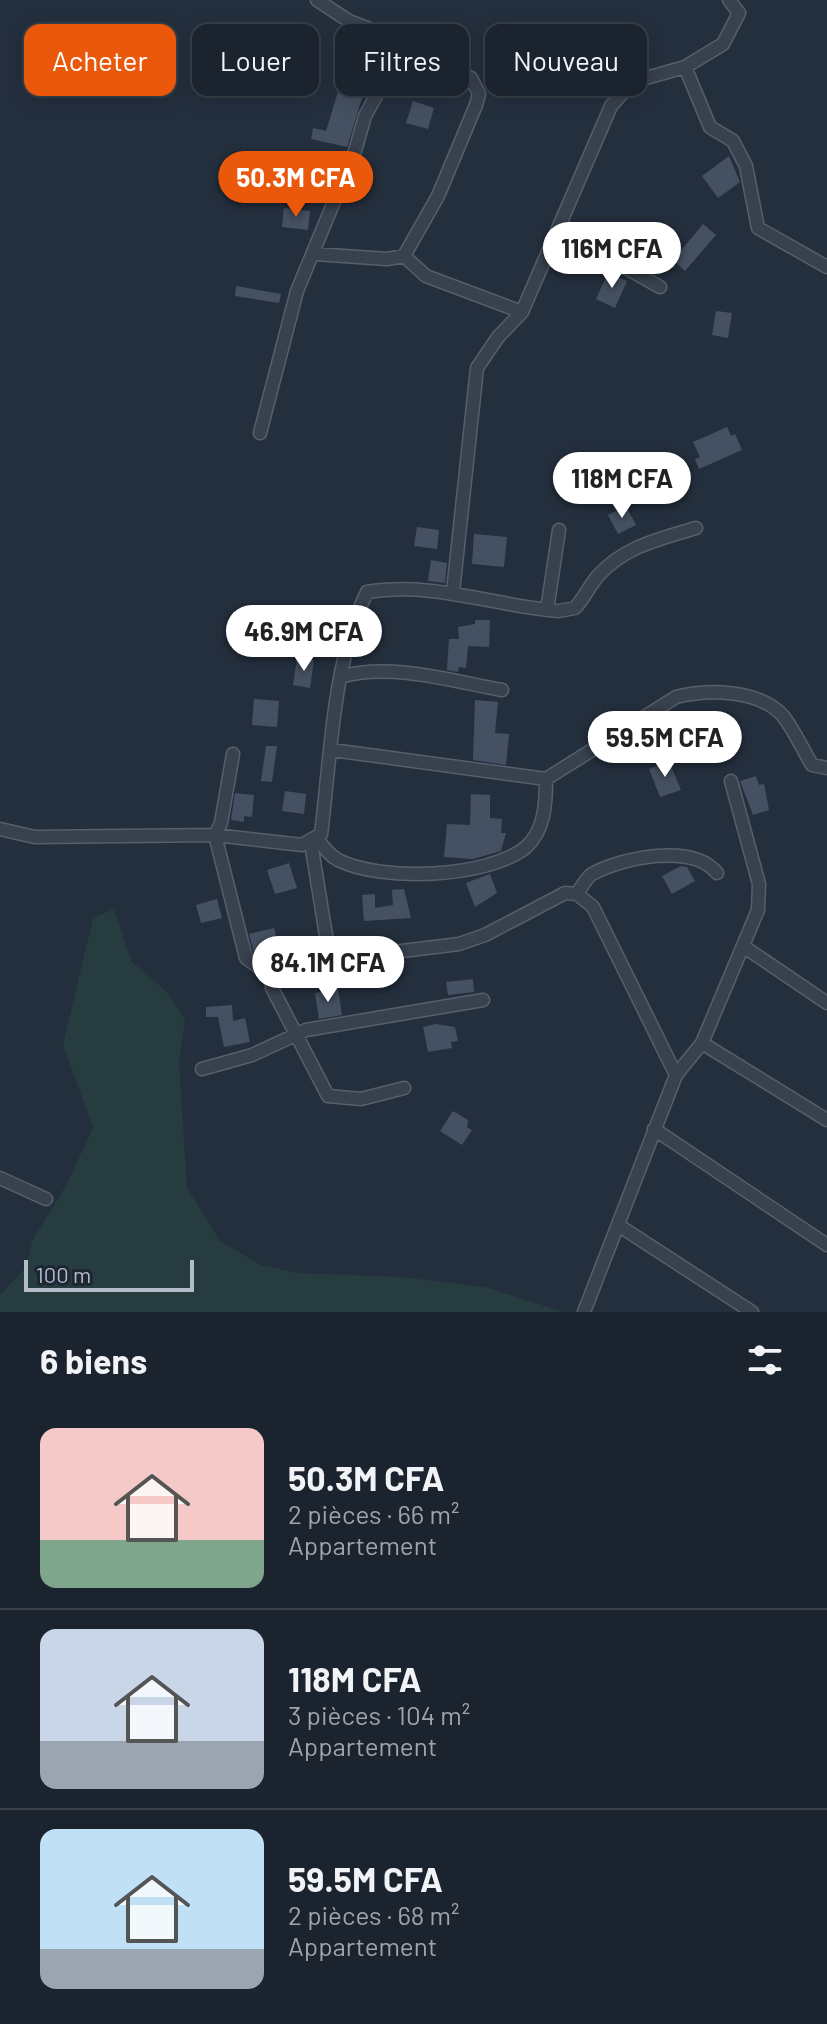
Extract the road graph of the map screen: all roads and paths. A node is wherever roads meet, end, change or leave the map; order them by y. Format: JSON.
{"nodes":[{"id":1,"x":317,"y":0,"type":"edge"},
{"id":2,"x":729,"y":0,"type":"edge"},
{"id":3,"x":357,"y":24,"type":"edge"},
{"id":4,"x":685,"y":67,"type":"junction"},
{"id":5,"x":469,"y":77,"type":"edge"},
{"id":6,"x":376,"y":96,"type":"edge"},
{"id":7,"x":561,"y":222,"type":"junction"},
{"id":8,"x":315,"y":254,"type":"junction"},
{"id":9,"x":404,"y":256,"type":"junction"},
{"id":10,"x":827,"y":267,"type":"edge"},
{"id":11,"x":660,"y":287,"type":"dead end"},
{"id":12,"x":522,"y":312,"type":"junction"},
{"id":13,"x":260,"y":433,"type":"dead end"},
{"id":14,"x":696,"y":528,"type":"dead end"},
{"id":15,"x":559,"y":530,"type":"dead end"},
{"id":16,"x":453,"y":592,"type":"junction"},
{"id":17,"x":547,"y":610,"type":"junction"},
{"id":18,"x":343,"y":676,"type":"junction"},
{"id":19,"x":502,"y":690,"type":"dead end"},
{"id":20,"x":332,"y":750,"type":"junction"},
{"id":21,"x":233,"y":754,"type":"dead end"},
{"id":22,"x":827,"y":768,"type":"edge"},
{"id":23,"x":546,"y":779,"type":"junction"},
{"id":24,"x":731,"y":781,"type":"dead end"},
{"id":25,"x":0,"y":829,"type":"edge"},
{"id":26,"x":215,"y":835,"type":"junction"},
{"id":27,"x":314,"y":840,"type":"junction"},
{"id":28,"x":717,"y":873,"type":"dead end"},
{"id":29,"x":577,"y":894,"type":"junction"},
{"id":30,"x":743,"y":946,"type":"junction"},
{"id":31,"x":330,"y":960,"type":"junction"},
{"id":32,"x":270,"y":975,"type":"junction"},
{"id":33,"x":483,"y":1000,"type":"dead end"},
{"id":34,"x":827,"y":1003,"type":"edge"},
{"id":35,"x":295,"y":1036,"type":"junction"},
{"id":36,"x":702,"y":1043,"type":"junction"},
{"id":37,"x":202,"y":1069,"type":"dead end"},
{"id":38,"x":676,"y":1075,"type":"junction"},
{"id":39,"x":404,"y":1088,"type":"dead end"},
{"id":40,"x":827,"y":1120,"type":"edge"},
{"id":41,"x":654,"y":1129,"type":"junction"},
{"id":42,"x":0,"y":1178,"type":"edge"},
{"id":43,"x":46,"y":1199,"type":"dead end"},
{"id":44,"x":618,"y":1225,"type":"junction"},
{"id":45,"x":827,"y":1245,"type":"edge"},
{"id":46,"x":584,"y":1312,"type":"edge"},
{"id":47,"x":752,"y":1312,"type":"edge"}],
"edges":[{"from":1,"to":3,"type":"street"},
{"from":2,"to":4,"type":"street"},
{"from":4,"to":7,"type":"street"},
{"from":4,"to":10,"type":"street"},
{"from":5,"to":9,"type":"street"},
{"from":6,"to":8,"type":"street"},
{"from":7,"to":11,"type":"street"},
{"from":7,"to":12,"type":"street"},
{"from":8,"to":9,"type":"street"},
{"from":8,"to":13,"type":"street"},
{"from":9,"to":12,"type":"street"},
{"from":12,"to":16,"type":"street"},
{"from":14,"to":17,"type":"street"},
{"from":15,"to":17,"type":"street"},
{"from":16,"to":17,"type":"street"},
{"from":16,"to":18,"type":"street"},
{"from":18,"to":19,"type":"street"},
{"from":18,"to":20,"type":"street"},
{"from":20,"to":23,"type":"street"},
{"from":20,"to":27,"type":"street"},
{"from":21,"to":26,"type":"street"},
{"from":22,"to":23,"type":"street"},
{"from":23,"to":27,"type":"street"},
{"from":24,"to":30,"type":"street"},
{"from":25,"to":26,"type":"street"},
{"from":26,"to":27,"type":"street"},
{"from":26,"to":32,"type":"street"},
{"from":27,"to":31,"type":"street"},
{"from":28,"to":29,"type":"street"},
{"from":29,"to":31,"type":"street"},
{"from":29,"to":38,"type":"street"},
{"from":30,"to":34,"type":"street"},
{"from":30,"to":36,"type":"street"},
{"from":31,"to":32,"type":"street"},
{"from":32,"to":35,"type":"street"},
{"from":33,"to":35,"type":"street"},
{"from":35,"to":37,"type":"street"},
{"from":35,"to":39,"type":"street"},
{"from":36,"to":38,"type":"street"},
{"from":36,"to":40,"type":"street"},
{"from":38,"to":41,"type":"street"},
{"from":41,"to":44,"type":"street"},
{"from":41,"to":45,"type":"street"},
{"from":42,"to":43,"type":"street"},
{"from":44,"to":46,"type":"street"},
{"from":44,"to":47,"type":"street"}]}
